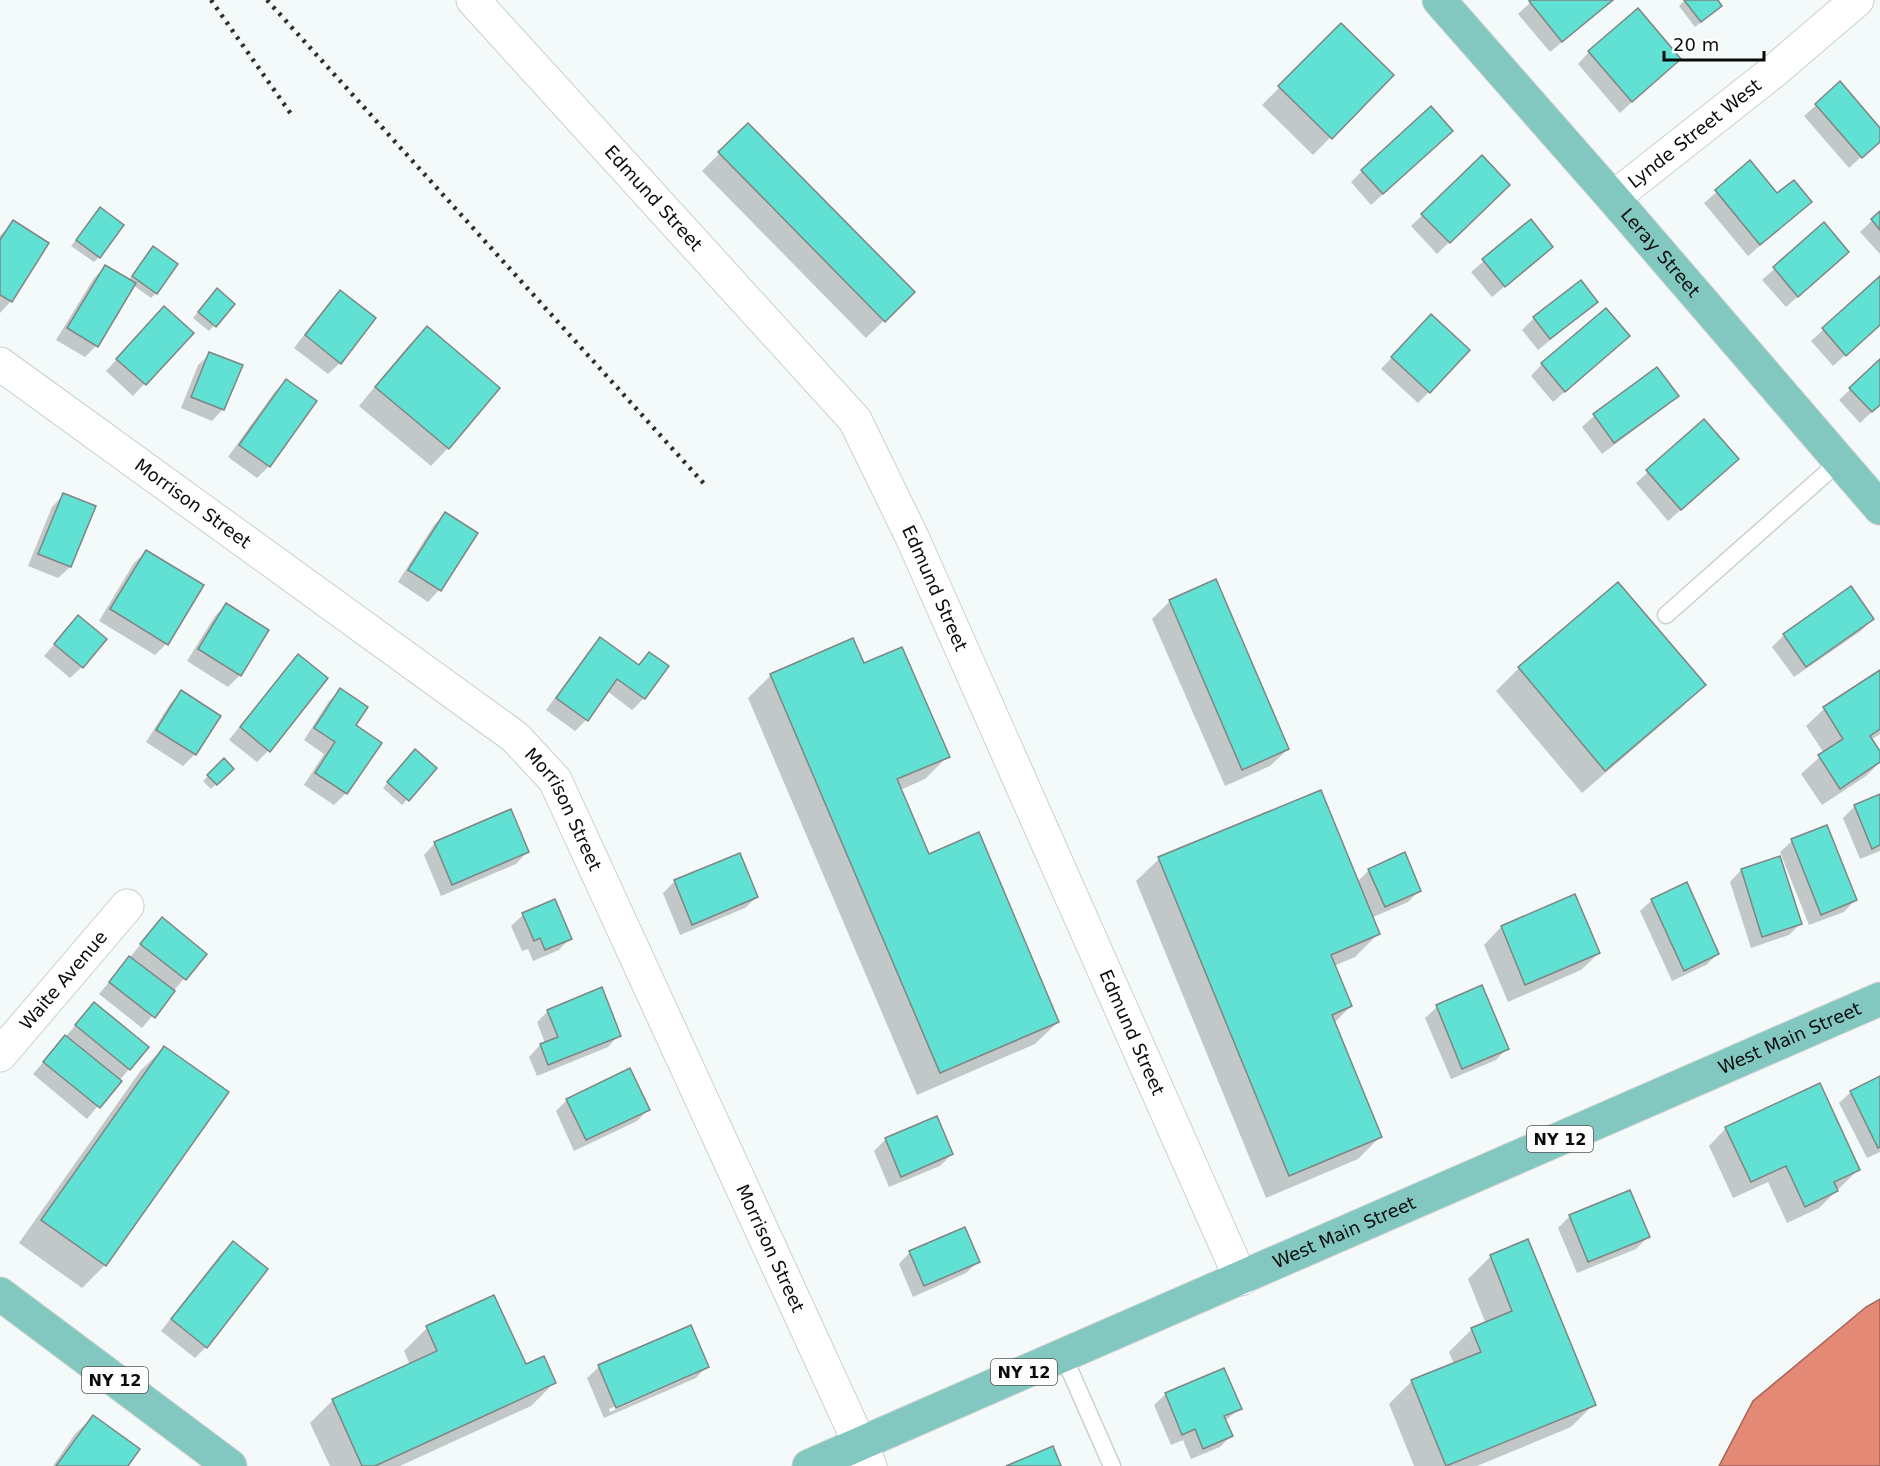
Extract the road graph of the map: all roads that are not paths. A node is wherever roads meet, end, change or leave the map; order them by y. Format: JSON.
{"nodes":[{"id":1,"x":473,"y":0,"type":"edge"},
{"id":2,"x":1439,"y":0,"type":"edge"},
{"id":3,"x":1857,"y":0,"type":"edge"},
{"id":4,"x":1613,"y":198,"type":"junction"},
{"id":5,"x":0,"y":364,"type":"edge"},
{"id":6,"x":1840,"y":461,"type":"junction"},
{"id":7,"x":1880,"y":508,"type":"edge"},
{"id":8,"x":1665,"y":615,"type":"dead end"},
{"id":9,"x":127,"y":906,"type":"dead end"},
{"id":10,"x":1880,"y":999,"type":"edge"},
{"id":11,"x":0,"y":1055,"type":"edge"},
{"id":12,"x":1240,"y":1279,"type":"junction"},
{"id":13,"x":0,"y":1294,"type":"edge"},
{"id":14,"x":1063,"y":1355,"type":"junction"},
{"id":15,"x":865,"y":1455,"type":"edge"},
{"id":16,"x":230,"y":1466,"type":"edge"},
{"id":17,"x":808,"y":1466,"type":"edge"},
{"id":18,"x":1112,"y":1466,"type":"edge"}],
"edges":[{"from":1,"to":12,"type":"street","name":"Edmund Street"},
{"from":2,"to":4,"type":"main road","name":"Leray Street"},
{"from":3,"to":4,"type":"street","name":"Lynde Street West"},
{"from":4,"to":6,"type":"main road","name":"Leray Street"},
{"from":5,"to":15,"type":"street","name":"Morrison Street"},
{"from":6,"to":7,"type":"main road","name":"Leray Street"},
{"from":6,"to":8,"type":"lane"},
{"from":9,"to":11,"type":"street","name":"Waite Avenue"},
{"from":10,"to":12,"type":"main road","name":"West Main Street","number":"NY 12"},
{"from":12,"to":14,"type":"main road","name":"West Main Street","number":"NY 12"},
{"from":13,"to":16,"type":"main road","number":"NY 12"},
{"from":14,"to":15,"type":"main road","name":"West Main Street","number":"NY 12"},
{"from":14,"to":18,"type":"lane"},
{"from":15,"to":17,"type":"main road","name":"West Main Street","number":"NY 12"}]}
